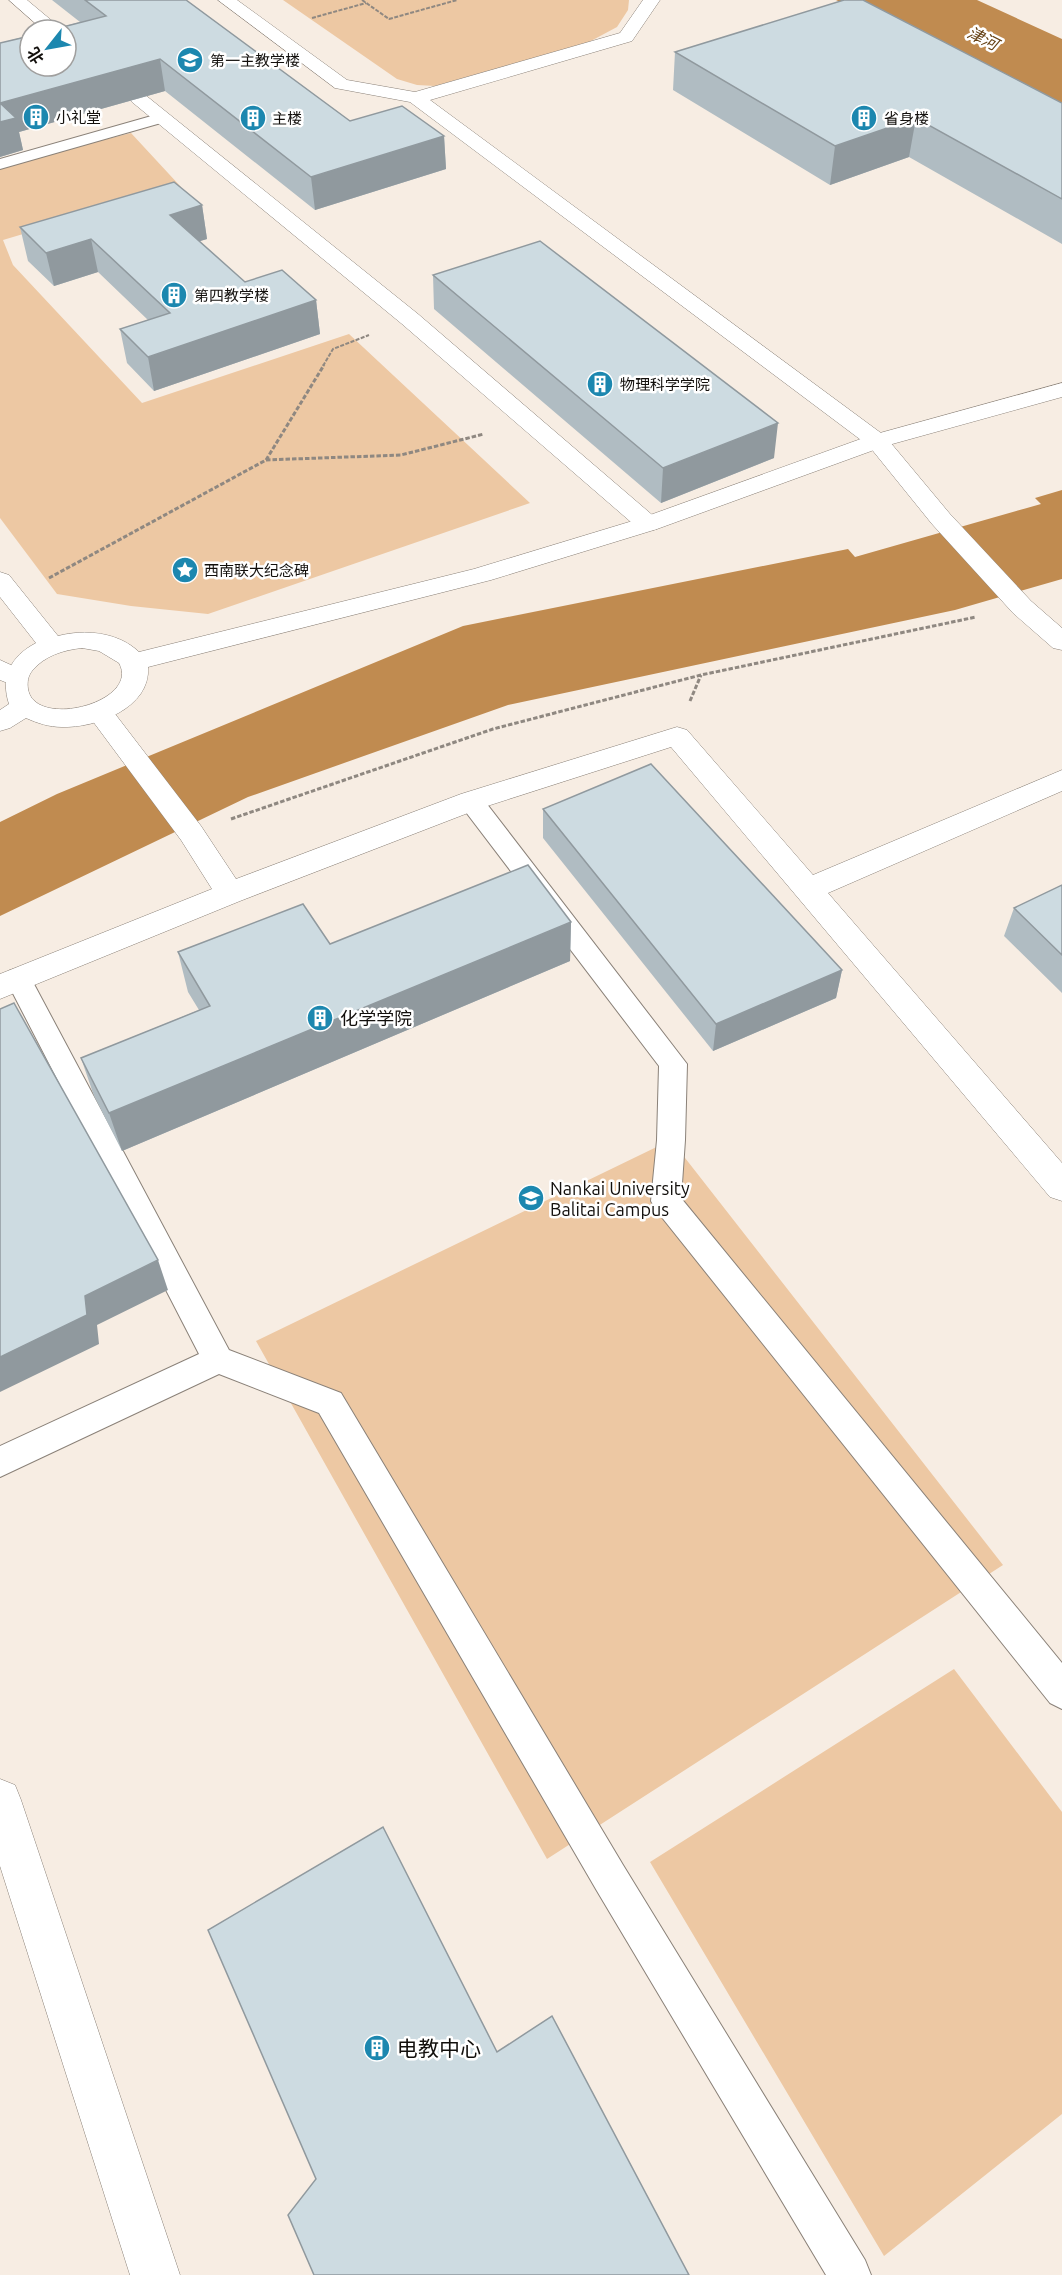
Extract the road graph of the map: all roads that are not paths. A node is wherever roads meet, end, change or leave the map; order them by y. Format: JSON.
{"nodes":[{"id":1,"x":17,"y":0,"type":"edge"},
{"id":2,"x":226,"y":0,"type":"edge"},
{"id":3,"x":652,"y":0,"type":"edge"},
{"id":4,"x":39,"y":18,"type":"edge"},
{"id":5,"x":138,"y":98,"type":"edge"},
{"id":6,"x":416,"y":98,"type":"junction"},
{"id":7,"x":162,"y":118,"type":"junction"},
{"id":8,"x":0,"y":164,"type":"edge"},
{"id":9,"x":1062,"y":390,"type":"edge"},
{"id":10,"x":878,"y":441,"type":"junction"},
{"id":11,"x":648,"y":524,"type":"junction"},
{"id":12,"x":7,"y":589,"type":"edge"},
{"id":13,"x":1062,"y":642,"type":"edge"},
{"id":14,"x":52,"y":645,"type":"junction"},
{"id":15,"x":132,"y":662,"type":"junction"},
{"id":16,"x":8,"y":673,"type":"edge"},
{"id":17,"x":26,"y":706,"type":"junction"},
{"id":18,"x":99,"y":712,"type":"junction"},
{"id":19,"x":0,"y":722,"type":"edge"},
{"id":20,"x":1062,"y":780,"type":"edge"},
{"id":21,"x":471,"y":801,"type":"junction"},
{"id":22,"x":808,"y":889,"type":"junction"},
{"id":23,"x":230,"y":893,"type":"junction"},
{"id":24,"x":9,"y":982,"type":"edge"},
{"id":25,"x":1062,"y":1187,"type":"edge"},
{"id":26,"x":218,"y":1360,"type":"junction"},
{"id":27,"x":0,"y":1462,"type":"edge"},
{"id":28,"x":1062,"y":1691,"type":"edge"},
{"id":29,"x":0,"y":1800,"type":"edge"},
{"id":30,"x":155,"y":2275,"type":"edge"},
{"id":31,"x":850,"y":2275,"type":"edge"}],
"edges":[{"from":1,"to":4,"type":"street"},
{"from":2,"to":6,"type":"street"},
{"from":3,"to":6,"type":"street"},
{"from":5,"to":7,"type":"street"},
{"from":6,"to":10,"type":"street"},
{"from":7,"to":8,"type":"lane"},
{"from":7,"to":11,"type":"street"},
{"from":9,"to":10,"type":"street"},
{"from":10,"to":11,"type":"street"},
{"from":10,"to":13,"type":"street"},
{"from":11,"to":15,"type":"street"},
{"from":12,"to":14,"type":"street"},
{"from":14,"to":15,"type":"street"},
{"from":14,"to":16,"type":"street"},
{"from":15,"to":18,"type":"street"},
{"from":16,"to":17,"type":"street"},
{"from":17,"to":18,"type":"street"},
{"from":17,"to":19,"type":"street"},
{"from":18,"to":23,"type":"street"},
{"from":20,"to":22,"type":"street"},
{"from":21,"to":22,"type":"street"},
{"from":21,"to":23,"type":"street"},
{"from":21,"to":28,"type":"lane"},
{"from":22,"to":25,"type":"street"},
{"from":23,"to":24,"type":"street"},
{"from":24,"to":26,"type":"lane"},
{"from":26,"to":27,"type":"lane"},
{"from":26,"to":31,"type":"lane"},
{"from":29,"to":30,"type":"street"}]}
